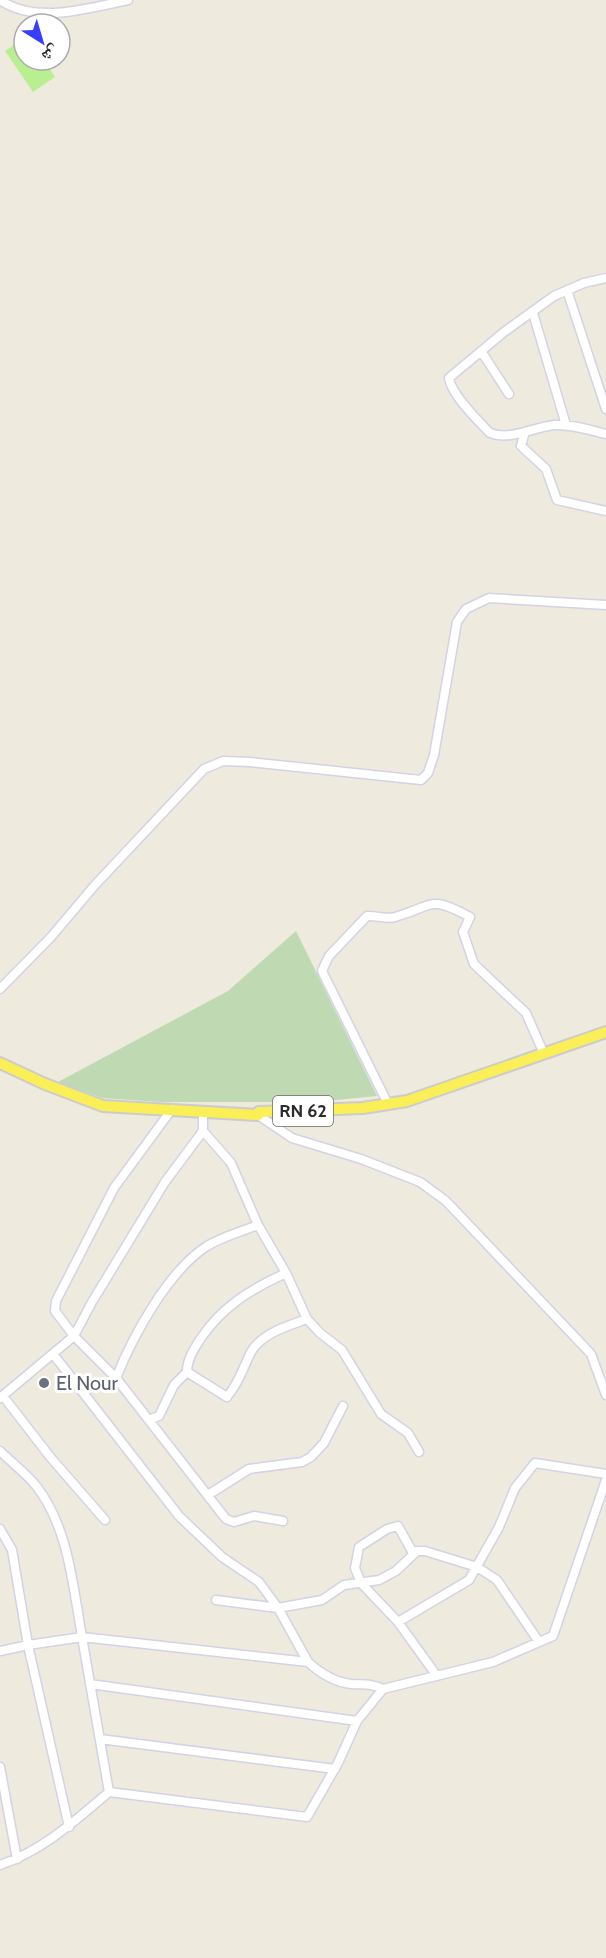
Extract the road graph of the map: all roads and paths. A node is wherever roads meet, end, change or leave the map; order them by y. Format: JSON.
{"nodes":[{"id":1,"x":0,"y":0,"type":"edge"},
{"id":2,"x":128,"y":0,"type":"edge"},
{"id":3,"x":606,"y":278,"type":"edge"},
{"id":4,"x":567,"y":290,"type":"junction"},
{"id":5,"x":532,"y":313,"type":"junction"},
{"id":6,"x":481,"y":351,"type":"junction"},
{"id":7,"x":509,"y":394,"type":"dead end"},
{"id":8,"x":606,"y":410,"type":"edge"},
{"id":9,"x":566,"y":425,"type":"junction"},
{"id":10,"x":525,"y":432,"type":"junction"},
{"id":11,"x":606,"y":434,"type":"edge"},
{"id":12,"x":606,"y":512,"type":"edge"},
{"id":13,"x":606,"y":605,"type":"edge"},
{"id":14,"x":0,"y":989,"type":"edge"},
{"id":15,"x":606,"y":1032,"type":"edge"},
{"id":16,"x":544,"y":1054,"type":"junction"},
{"id":17,"x":0,"y":1063,"type":"edge"},
{"id":18,"x":388,"y":1104,"type":"junction"},
{"id":19,"x":172,"y":1109,"type":"junction"},
{"id":20,"x":204,"y":1112,"type":"junction"},
{"id":21,"x":258,"y":1115,"type":"junction"},
{"id":22,"x":203,"y":1131,"type":"junction"},
{"id":23,"x":258,"y":1225,"type":"junction"},
{"id":24,"x":286,"y":1273,"type":"junction"},
{"id":25,"x":307,"y":1319,"type":"junction"},
{"id":26,"x":74,"y":1336,"type":"junction"},
{"id":27,"x":53,"y":1354,"type":"junction"},
{"id":28,"x":187,"y":1372,"type":"junction"},
{"id":29,"x":116,"y":1378,"type":"junction"},
{"id":30,"x":606,"y":1395,"type":"edge"},
{"id":31,"x":2,"y":1397,"type":"edge"},
{"id":32,"x":343,"y":1406,"type":"dead end"},
{"id":33,"x":149,"y":1420,"type":"junction"},
{"id":34,"x":0,"y":1451,"type":"edge"},
{"id":35,"x":419,"y":1452,"type":"dead end"},
{"id":36,"x":606,"y":1474,"type":"edge"},
{"id":37,"x":606,"y":1480,"type":"edge"},
{"id":38,"x":208,"y":1495,"type":"junction"},
{"id":39,"x":105,"y":1520,"type":"dead end"},
{"id":40,"x":283,"y":1521,"type":"dead end"},
{"id":41,"x":0,"y":1529,"type":"edge"},
{"id":42,"x":413,"y":1553,"type":"junction"},
{"id":43,"x":477,"y":1567,"type":"junction"},
{"id":44,"x":361,"y":1583,"type":"junction"},
{"id":45,"x":216,"y":1600,"type":"dead end"},
{"id":46,"x":278,"y":1608,"type":"junction"},
{"id":47,"x":398,"y":1622,"type":"junction"},
{"id":48,"x":82,"y":1637,"type":"junction"},
{"id":49,"x":539,"y":1642,"type":"junction"},
{"id":50,"x":28,"y":1645,"type":"junction"},
{"id":51,"x":0,"y":1651,"type":"edge"},
{"id":52,"x":308,"y":1662,"type":"junction"},
{"id":53,"x":437,"y":1676,"type":"junction"},
{"id":54,"x":90,"y":1684,"type":"junction"},
{"id":55,"x":383,"y":1689,"type":"junction"},
{"id":56,"x":357,"y":1721,"type":"junction"},
{"id":57,"x":100,"y":1739,"type":"junction"},
{"id":58,"x":0,"y":1767,"type":"edge"},
{"id":59,"x":335,"y":1768,"type":"junction"},
{"id":60,"x":109,"y":1792,"type":"junction"},
{"id":61,"x":69,"y":1827,"type":"junction"},
{"id":62,"x":17,"y":1859,"type":"junction"},
{"id":63,"x":0,"y":1865,"type":"edge"}],
"edges":[{"from":1,"to":2,"type":"street"},
{"from":3,"to":4,"type":"street"},
{"from":4,"to":5,"type":"street"},
{"from":4,"to":8,"type":"street"},
{"from":5,"to":6,"type":"street"},
{"from":5,"to":9,"type":"street"},
{"from":6,"to":7,"type":"street"},
{"from":6,"to":10,"type":"street"},
{"from":9,"to":10,"type":"street"},
{"from":9,"to":11,"type":"street"},
{"from":10,"to":12,"type":"street"},
{"from":13,"to":14,"type":"street"},
{"from":15,"to":16,"type":"main road","number":"RN 62"},
{"from":16,"to":18,"type":"main road","number":"RN 62"},
{"from":16,"to":18,"type":"street"},
{"from":17,"to":19,"type":"main road","number":"RN 62"},
{"from":18,"to":21,"type":"main road","number":"RN 62"},
{"from":19,"to":20,"type":"main road","number":"RN 62"},
{"from":19,"to":26,"type":"street"},
{"from":20,"to":21,"type":"main road","number":"RN 62"},
{"from":20,"to":22,"type":"street"},
{"from":21,"to":30,"type":"street"},
{"from":22,"to":23,"type":"street"},
{"from":22,"to":26,"type":"street"},
{"from":23,"to":24,"type":"street"},
{"from":23,"to":29,"type":"street"},
{"from":24,"to":25,"type":"street"},
{"from":24,"to":28,"type":"street"},
{"from":25,"to":28,"type":"street"},
{"from":25,"to":35,"type":"street"},
{"from":26,"to":27,"type":"street"},
{"from":26,"to":29,"type":"street"},
{"from":27,"to":31,"type":"street"},
{"from":27,"to":46,"type":"street"},
{"from":28,"to":33,"type":"street"},
{"from":29,"to":33,"type":"street"},
{"from":31,"to":39,"type":"street"},
{"from":32,"to":38,"type":"street"},
{"from":33,"to":38,"type":"street"},
{"from":34,"to":48,"type":"street"},
{"from":36,"to":43,"type":"street"},
{"from":37,"to":49,"type":"street"},
{"from":38,"to":40,"type":"street"},
{"from":41,"to":50,"type":"street"},
{"from":42,"to":43,"type":"street"},
{"from":42,"to":44,"type":"street"},
{"from":42,"to":44,"type":"street"},
{"from":43,"to":47,"type":"street"},
{"from":43,"to":49,"type":"street"},
{"from":44,"to":46,"type":"street"},
{"from":44,"to":47,"type":"street"},
{"from":45,"to":46,"type":"street"},
{"from":46,"to":52,"type":"street"},
{"from":47,"to":53,"type":"street"},
{"from":48,"to":50,"type":"street"},
{"from":48,"to":52,"type":"street"},
{"from":48,"to":54,"type":"street"},
{"from":49,"to":53,"type":"street"},
{"from":50,"to":51,"type":"street"},
{"from":50,"to":61,"type":"street"},
{"from":52,"to":55,"type":"street"},
{"from":53,"to":55,"type":"street"},
{"from":54,"to":56,"type":"street"},
{"from":54,"to":57,"type":"street"},
{"from":55,"to":56,"type":"street"},
{"from":56,"to":59,"type":"street"},
{"from":57,"to":59,"type":"street"},
{"from":57,"to":60,"type":"street"},
{"from":58,"to":62,"type":"street"},
{"from":59,"to":60,"type":"street"},
{"from":60,"to":61,"type":"street"},
{"from":61,"to":62,"type":"street"},
{"from":62,"to":63,"type":"street"}]}
